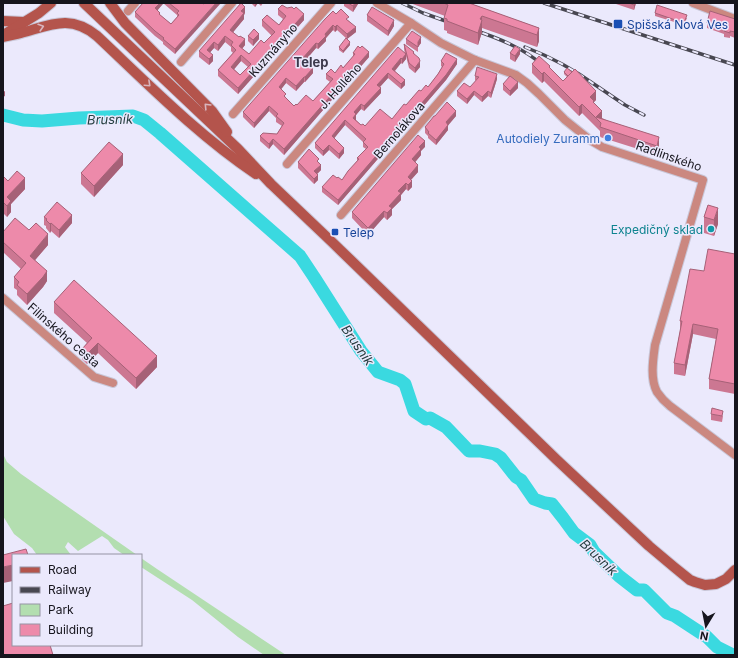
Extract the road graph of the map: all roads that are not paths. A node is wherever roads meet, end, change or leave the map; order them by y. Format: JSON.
{"nodes":[{"id":1,"x":51,"y":3,"type":"edge"},
{"id":2,"x":84,"y":3,"type":"edge"},
{"id":3,"x":110,"y":3,"type":"edge"},
{"id":4,"x":135,"y":3,"type":"edge"},
{"id":5,"x":232,"y":3,"type":"edge"},
{"id":6,"x":331,"y":3,"type":"edge"},
{"id":7,"x":377,"y":3,"type":"edge"},
{"id":8,"x":694,"y":3,"type":"edge"},
{"id":9,"x":128,"y":11,"type":"dead end"},
{"id":10,"x":735,"y":18,"type":"edge"},
{"id":11,"x":3,"y":21,"type":"edge"},
{"id":12,"x":24,"y":22,"type":"junction"},
{"id":13,"x":411,"y":23,"type":"junction"},
{"id":14,"x":3,"y":36,"type":"edge"},
{"id":15,"x":475,"y":60,"type":"junction"},
{"id":16,"x":181,"y":62,"type":"dead end"},
{"id":17,"x":233,"y":114,"type":"dead end"},
{"id":18,"x":238,"y":149,"type":"junction"},
{"id":19,"x":287,"y":164,"type":"dead end"},
{"id":20,"x":271,"y":184,"type":"junction"},
{"id":21,"x":341,"y":215,"type":"dead end"},
{"id":22,"x":3,"y":298,"type":"edge"},
{"id":23,"x":112,"y":383,"type":"dead end"},
{"id":24,"x":735,"y":455,"type":"edge"},
{"id":25,"x":735,"y":570,"type":"edge"}],
"edges":[{"from":1,"to":12,"type":"main road"},
{"from":2,"to":18,"type":"main road"},
{"from":18,"to":3,"type":"main road","one_way":true},
{"from":4,"to":9,"type":"street"},
{"from":5,"to":16,"type":"street"},
{"from":6,"to":17,"type":"street","name":"Kuzmányho"},
{"from":7,"to":13,"type":"street","name":"Radlinského"},
{"from":8,"to":10,"type":"street"},
{"from":11,"to":12,"type":"main road"},
{"from":12,"to":14,"type":"main road"},
{"from":13,"to":15,"type":"street","name":"Radlinského"},
{"from":13,"to":19,"type":"street","name":"J. Hollého"},
{"from":14,"to":20,"type":"main road","one_way":true},
{"from":15,"to":21,"type":"street","name":"Bernolákova"},
{"from":15,"to":24,"type":"street","name":"Radlinského"},
{"from":18,"to":20,"type":"main road"},
{"from":20,"to":25,"type":"main road"},
{"from":22,"to":23,"type":"street","name":"Filinského cesta"}]}
